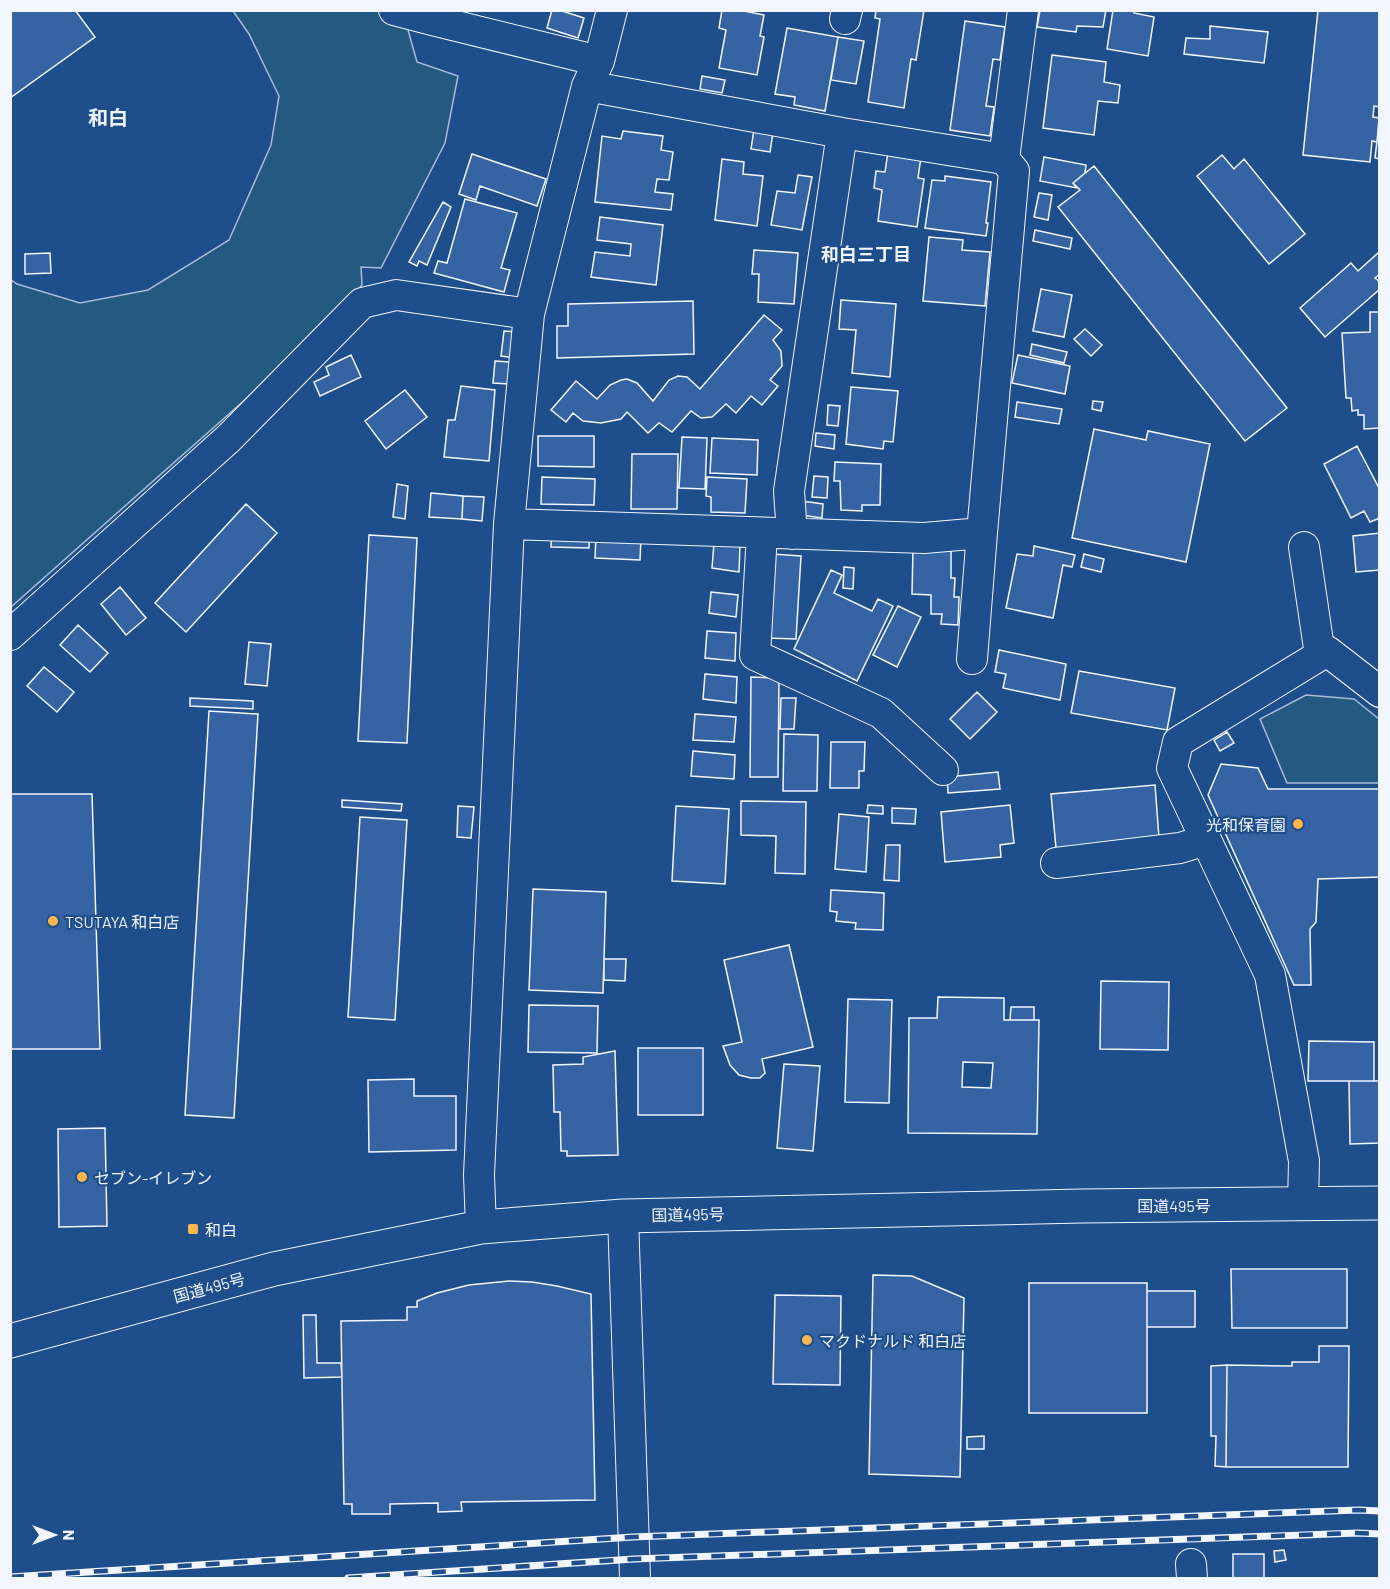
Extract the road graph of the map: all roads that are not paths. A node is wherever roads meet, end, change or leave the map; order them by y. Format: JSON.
{"nodes":[{"id":1,"x":394,"y":10,"type":"edge"},
{"id":2,"x":612,"y":10,"type":"edge"},
{"id":3,"x":1023,"y":10,"type":"edge"},
{"id":4,"x":431,"y":16,"type":"edge"},
{"id":5,"x":593,"y":74,"type":"junction"},
{"id":6,"x":842,"y":133,"type":"junction"},
{"id":7,"x":1004,"y":159,"type":"junction"},
{"id":8,"x":529,"y":314,"type":"junction"},
{"id":9,"x":509,"y":524,"type":"junction"},
{"id":10,"x":982,"y":532,"type":"junction"},
{"id":11,"x":762,"y":533,"type":"junction"},
{"id":12,"x":792,"y":534,"type":"junction"},
{"id":13,"x":1304,"y":547,"type":"dead end"},
{"id":14,"x":10,"y":635,"type":"edge"},
{"id":15,"x":1320,"y":655,"type":"junction"},
{"id":16,"x":972,"y":658,"type":"dead end"},
{"id":17,"x":1380,"y":692,"type":"edge"},
{"id":18,"x":944,"y":770,"type":"dead end"},
{"id":19,"x":1206,"y":840,"type":"junction"},
{"id":20,"x":1056,"y":863,"type":"dead end"},
{"id":21,"x":1380,"y":1203,"type":"edge"},
{"id":22,"x":1303,"y":1204,"type":"junction"},
{"id":23,"x":623,"y":1216,"type":"junction"},
{"id":24,"x":481,"y":1227,"type":"junction"},
{"id":25,"x":10,"y":1341,"type":"edge"},
{"id":26,"x":635,"y":1578,"type":"edge"}],
"edges":[{"from":1,"to":4,"type":"street"},
{"from":2,"to":5,"type":"street"},
{"from":3,"to":7,"type":"street"},
{"from":4,"to":5,"type":"street"},
{"from":5,"to":6,"type":"street"},
{"from":5,"to":8,"type":"street"},
{"from":6,"to":7,"type":"street"},
{"from":6,"to":12,"type":"street"},
{"from":7,"to":10,"type":"street"},
{"from":8,"to":9,"type":"street"},
{"from":8,"to":14,"type":"street"},
{"from":9,"to":11,"type":"street"},
{"from":9,"to":24,"type":"street"},
{"from":10,"to":12,"type":"street"},
{"from":10,"to":16,"type":"street"},
{"from":11,"to":12,"type":"street"},
{"from":11,"to":18,"type":"street"},
{"from":13,"to":15,"type":"street"},
{"from":15,"to":17,"type":"street"},
{"from":15,"to":19,"type":"street"},
{"from":19,"to":20,"type":"street"},
{"from":19,"to":22,"type":"street"},
{"from":21,"to":22,"type":"highway","name":"国道495号"},
{"from":22,"to":23,"type":"highway","name":"国道495号"},
{"from":23,"to":24,"type":"highway","name":"国道495号"},
{"from":23,"to":26,"type":"street"},
{"from":24,"to":25,"type":"highway","name":"国道495号"}]}
